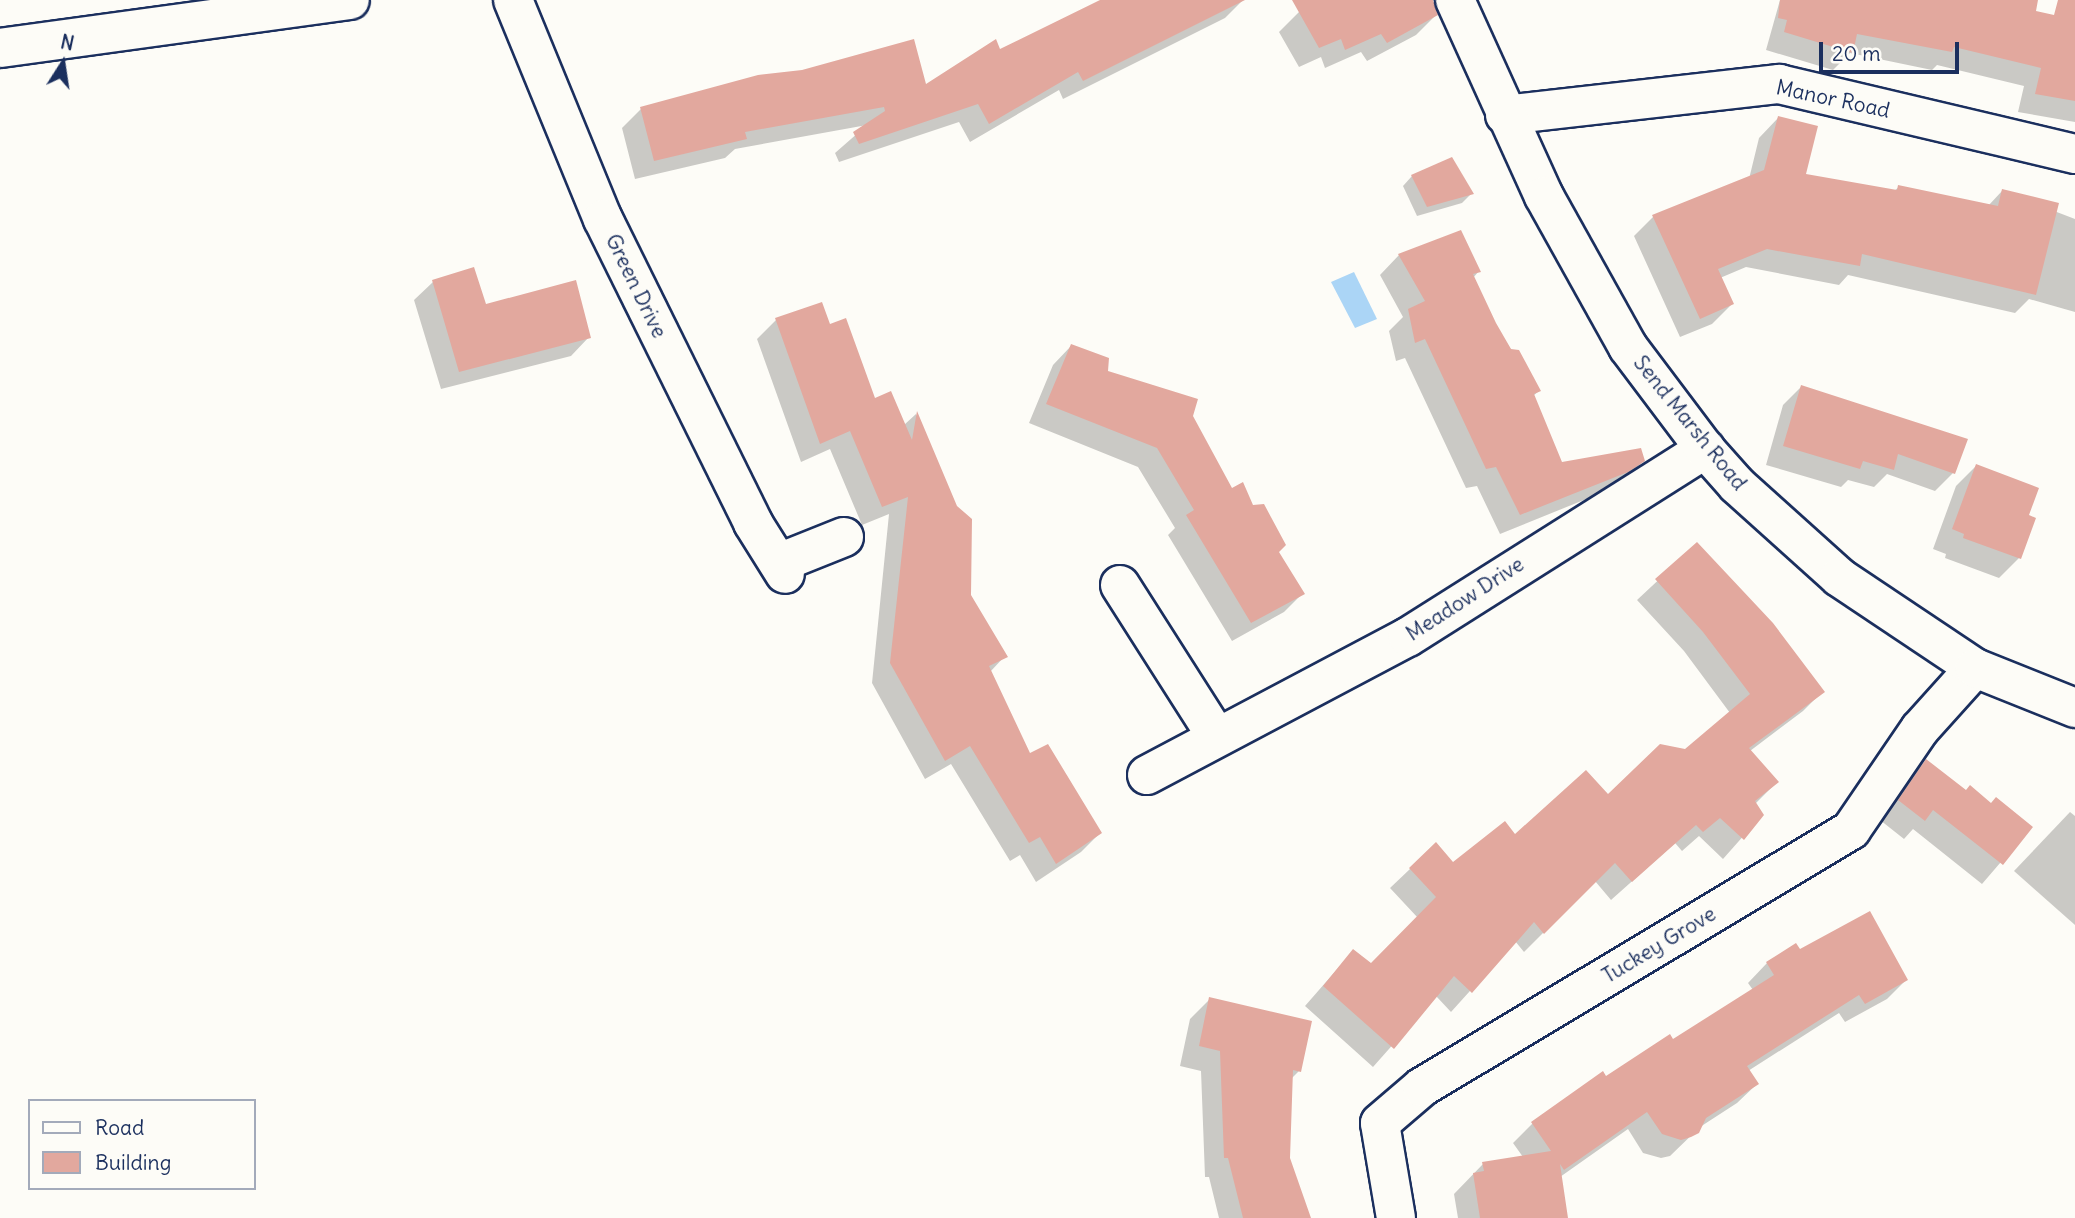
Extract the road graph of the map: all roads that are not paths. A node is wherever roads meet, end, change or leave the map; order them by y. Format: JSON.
{"nodes":[{"id":1,"x":350,"y":0,"type":"edge"},
{"id":2,"x":513,"y":0,"type":"edge"},
{"id":3,"x":1455,"y":0,"type":"edge"},
{"id":4,"x":0,"y":48,"type":"edge"},
{"id":5,"x":1505,"y":115,"type":"junction"},
{"id":6,"x":2075,"y":154,"type":"edge"},
{"id":7,"x":1704,"y":449,"type":"junction"},
{"id":8,"x":844,"y":537,"type":"dead end"},
{"id":9,"x":1120,"y":585,"type":"dead end"},
{"id":10,"x":1975,"y":668,"type":"junction"},
{"id":11,"x":2075,"y":708,"type":"edge"},
{"id":12,"x":1217,"y":737,"type":"junction"},
{"id":13,"x":1147,"y":775,"type":"dead end"},
{"id":14,"x":1396,"y":1218,"type":"edge"}],
"edges":[{"from":1,"to":4,"type":"street"},
{"from":2,"to":8,"type":"street","name":"Green Drive"},
{"from":3,"to":5,"type":"street","name":"Send Marsh Road"},
{"from":5,"to":6,"type":"street","name":"Manor Road"},
{"from":5,"to":7,"type":"street","name":"Send Marsh Road"},
{"from":7,"to":10,"type":"street","name":"Send Marsh Road"},
{"from":7,"to":12,"type":"street","name":"Meadow Drive"},
{"from":9,"to":12,"type":"street"},
{"from":10,"to":11,"type":"street","name":"Send Marsh Road"},
{"from":10,"to":14,"type":"street","name":"Tuckey Grove"},
{"from":12,"to":13,"type":"street","name":"Meadow Drive"}]}
